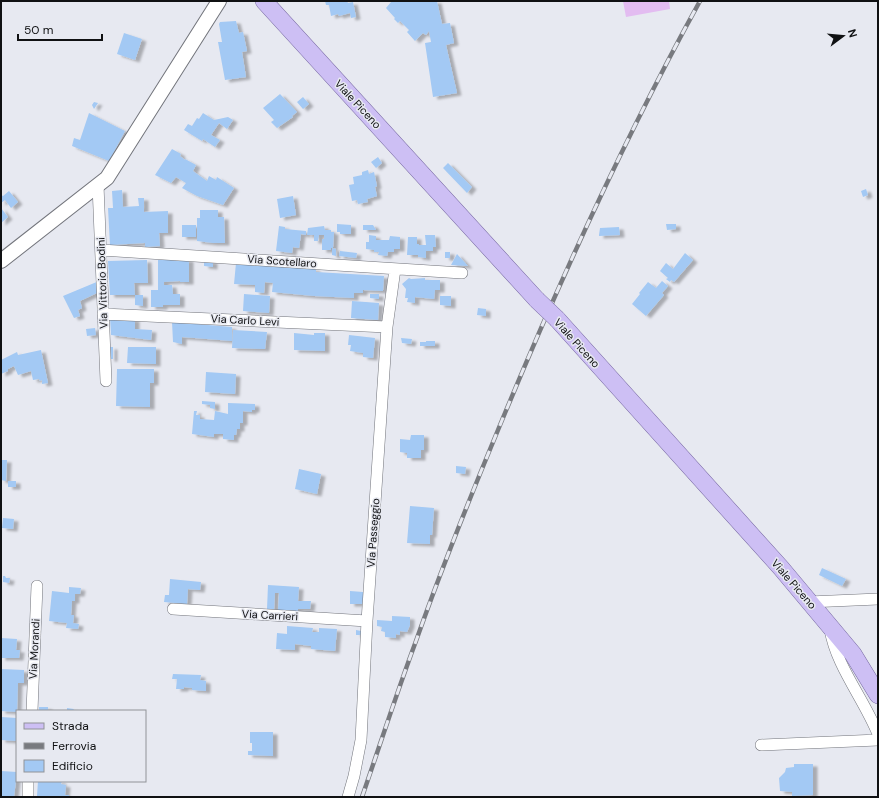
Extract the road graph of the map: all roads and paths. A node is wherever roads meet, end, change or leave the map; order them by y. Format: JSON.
{"nodes":[{"id":1,"x":219,"y":1,"type":"edge"},
{"id":2,"x":264,"y":1,"type":"edge"},
{"id":3,"x":98,"y":185,"type":"junction"},
{"id":4,"x":101,"y":250,"type":"junction"},
{"id":5,"x":1,"y":261,"type":"edge"},
{"id":6,"x":395,"y":269,"type":"junction"},
{"id":7,"x":462,"y":273,"type":"dead end"},
{"id":8,"x":103,"y":314,"type":"junction"},
{"id":9,"x":388,"y":327,"type":"junction"},
{"id":10,"x":106,"y":381,"type":"dead end"},
{"id":11,"x":37,"y":586,"type":"dead end"},
{"id":12,"x":878,"y":599,"type":"edge"},
{"id":13,"x":809,"y":602,"type":"junction"},
{"id":14,"x":173,"y":609,"type":"dead end"},
{"id":15,"x":367,"y":621,"type":"junction"},
{"id":16,"x":830,"y":626,"type":"junction"},
{"id":17,"x":878,"y":695,"type":"edge"},
{"id":18,"x":32,"y":710,"type":"edge"},
{"id":19,"x":878,"y":734,"type":"edge"},
{"id":20,"x":878,"y":740,"type":"edge"},
{"id":21,"x":761,"y":745,"type":"dead end"},
{"id":22,"x":28,"y":782,"type":"edge"},
{"id":23,"x":28,"y":797,"type":"edge"},
{"id":24,"x":348,"y":797,"type":"edge"}],
"edges":[{"from":1,"to":3,"type":"street"},
{"from":2,"to":13,"type":"main road","name":"Viale Piceno","bridge":true},
{"from":3,"to":4,"type":"street","name":"Via Vittorio Bodini"},
{"from":3,"to":5,"type":"street"},
{"from":4,"to":6,"type":"street","name":"Via Scotellaro"},
{"from":4,"to":8,"type":"street","name":"Via Vittorio Bodini"},
{"from":6,"to":7,"type":"street","name":"Via Scotellaro"},
{"from":6,"to":9,"type":"street","name":"Via Passeggio"},
{"from":8,"to":9,"type":"street","name":"Via Carlo Levi"},
{"from":8,"to":10,"type":"street","name":"Via Vittorio Bodini"},
{"from":9,"to":15,"type":"street","name":"Via Passeggio"},
{"from":11,"to":18,"type":"street","name":"Via Morandi"},
{"from":12,"to":13,"type":"street"},
{"from":13,"to":16,"type":"main road","name":"Viale Piceno"},
{"from":14,"to":15,"type":"street","name":"Via Carrieri"},
{"from":15,"to":24,"type":"street","name":"Via Passeggio"},
{"from":16,"to":17,"type":"main road","name":"Viale Piceno"},
{"from":16,"to":19,"type":"street"},
{"from":20,"to":21,"type":"street"},
{"from":22,"to":23,"type":"street"}]}
